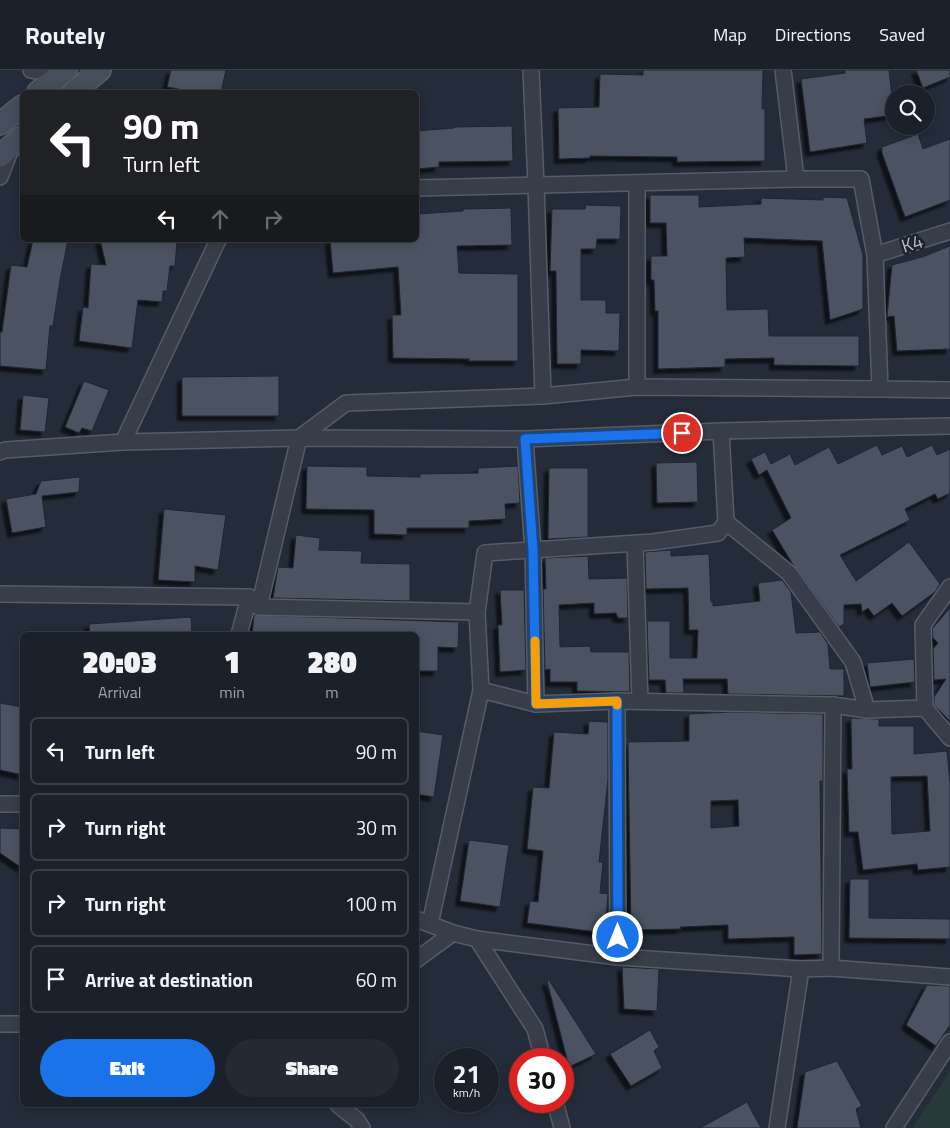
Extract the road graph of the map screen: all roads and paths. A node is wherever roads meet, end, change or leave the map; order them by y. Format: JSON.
{"nodes":[{"id":1,"x":31,"y":70,"type":"edge"},
{"id":2,"x":46,"y":70,"type":"edge"},
{"id":3,"x":66,"y":70,"type":"edge"},
{"id":4,"x":100,"y":70,"type":"edge"},
{"id":5,"x":531,"y":70,"type":"edge"},
{"id":6,"x":783,"y":70,"type":"edge"},
{"id":7,"x":41,"y":90,"type":"edge"},
{"id":8,"x":76,"y":90,"type":"edge"},
{"id":9,"x":20,"y":108,"type":"edge"},
{"id":10,"x":0,"y":124,"type":"edge"},
{"id":11,"x":12,"y":146,"type":"edge"},
{"id":12,"x":0,"y":178,"type":"edge"},
{"id":13,"x":796,"y":178,"type":"junction"},
{"id":14,"x":637,"y":183,"type":"junction"},
{"id":15,"x":536,"y":185,"type":"junction"},
{"id":16,"x":419,"y":188,"type":"edge"},
{"id":17,"x":950,"y":230,"type":"edge"},
{"id":18,"x":217,"y":242,"type":"edge"},
{"id":19,"x":875,"y":255,"type":"junction"},
{"id":20,"x":637,"y":387,"type":"junction"},
{"id":21,"x":880,"y":389,"type":"junction"},
{"id":22,"x":950,"y":390,"type":"edge"},
{"id":23,"x":543,"y":396,"type":"junction"},
{"id":24,"x":950,"y":426,"type":"edge"},
{"id":25,"x":721,"y":431,"type":"junction"},
{"id":26,"x":299,"y":438,"type":"junction"},
{"id":27,"x":525,"y":439,"type":"junction"},
{"id":28,"x":123,"y":442,"type":"junction"},
{"id":29,"x":2,"y":449,"type":"edge"},
{"id":30,"x":726,"y":522,"type":"junction"},
{"id":31,"x":635,"y":544,"type":"junction"},
{"id":32,"x":533,"y":551,"type":"junction"},
{"id":33,"x":947,"y":591,"type":"edge"},
{"id":34,"x":0,"y":594,"type":"edge"},
{"id":35,"x":254,"y":602,"type":"junction"},
{"id":36,"x":477,"y":612,"type":"junction"},
{"id":37,"x":240,"y":632,"type":"edge"},
{"id":38,"x":481,"y":690,"type":"junction"},
{"id":39,"x":617,"y":701,"type":"junction"},
{"id":40,"x":640,"y":702,"type":"junction"},
{"id":41,"x":536,"y":704,"type":"junction"},
{"id":42,"x":833,"y":705,"type":"junction"},
{"id":43,"x":925,"y":708,"type":"junction"},
{"id":44,"x":867,"y":710,"type":"junction"},
{"id":45,"x":950,"y":738,"type":"edge"},
{"id":46,"x":0,"y":804,"type":"edge"},
{"id":47,"x":20,"y":804,"type":"edge"},
{"id":48,"x":423,"y":921,"type":"edge"},
{"id":49,"x":453,"y":933,"type":"junction"},
{"id":50,"x":477,"y":939,"type":"junction"},
{"id":51,"x":618,"y":957,"type":"junction"},
{"id":52,"x":419,"y":958,"type":"edge"},
{"id":53,"x":832,"y":968,"type":"junction"},
{"id":54,"x":801,"y":969,"type":"junction"},
{"id":55,"x":950,"y":977,"type":"edge"},
{"id":56,"x":0,"y":1024,"type":"edge"},
{"id":57,"x":20,"y":1024,"type":"edge"},
{"id":58,"x":950,"y":1042,"type":"edge"},
{"id":59,"x":541,"y":1048,"type":"edge"},
{"id":60,"x":341,"y":1107,"type":"edge"},
{"id":61,"x":558,"y":1113,"type":"edge"},
{"id":62,"x":362,"y":1128,"type":"edge"},
{"id":63,"x":562,"y":1128,"type":"edge"},
{"id":64,"x":777,"y":1128,"type":"edge"},
{"id":65,"x":894,"y":1128,"type":"edge"}],
"edges":[{"from":1,"to":2,"type":"street"},
{"from":3,"to":7,"type":"main road"},
{"from":4,"to":8,"type":"main road"},
{"from":5,"to":15,"type":"street"},
{"from":6,"to":13,"type":"street"},
{"from":9,"to":10,"type":"main road"},
{"from":11,"to":12,"type":"street"},
{"from":13,"to":14,"type":"street"},
{"from":13,"to":19,"type":"street"},
{"from":14,"to":15,"type":"street"},
{"from":14,"to":20,"type":"street"},
{"from":15,"to":16,"type":"street"},
{"from":15,"to":23,"type":"street"},
{"from":17,"to":19,"type":"street","name":"K4"},
{"from":18,"to":28,"type":"street"},
{"from":19,"to":21,"type":"street"},
{"from":20,"to":21,"type":"street"},
{"from":20,"to":23,"type":"street"},
{"from":21,"to":22,"type":"street"},
{"from":23,"to":26,"type":"street"},
{"from":24,"to":25,"type":"street"},
{"from":25,"to":27,"type":"street"},
{"from":25,"to":30,"type":"street"},
{"from":26,"to":27,"type":"street"},
{"from":26,"to":28,"type":"street"},
{"from":26,"to":35,"type":"street"},
{"from":27,"to":32,"type":"street"},
{"from":28,"to":29,"type":"street"},
{"from":30,"to":31,"type":"street"},
{"from":30,"to":44,"type":"street"},
{"from":31,"to":32,"type":"street"},
{"from":31,"to":40,"type":"street"},
{"from":32,"to":36,"type":"street"},
{"from":32,"to":41,"type":"street"},
{"from":33,"to":43,"type":"street"},
{"from":34,"to":35,"type":"street"},
{"from":35,"to":36,"type":"street"},
{"from":35,"to":37,"type":"street"},
{"from":36,"to":38,"type":"street"},
{"from":38,"to":41,"type":"street"},
{"from":38,"to":48,"type":"street"},
{"from":39,"to":40,"type":"street"},
{"from":39,"to":41,"type":"street"},
{"from":39,"to":51,"type":"street"},
{"from":40,"to":42,"type":"street"},
{"from":42,"to":44,"type":"street"},
{"from":42,"to":53,"type":"street"},
{"from":43,"to":44,"type":"street"},
{"from":43,"to":45,"type":"street"},
{"from":46,"to":47,"type":"street"},
{"from":48,"to":49,"type":"street"},
{"from":49,"to":50,"type":"street"},
{"from":49,"to":52,"type":"street"},
{"from":50,"to":51,"type":"street"},
{"from":50,"to":59,"type":"street"},
{"from":51,"to":54,"type":"street"},
{"from":53,"to":54,"type":"street"},
{"from":53,"to":55,"type":"street"},
{"from":54,"to":64,"type":"street"},
{"from":56,"to":57,"type":"street"},
{"from":58,"to":65,"type":"street"},
{"from":60,"to":62,"type":"street"},
{"from":61,"to":63,"type":"street"}]}
